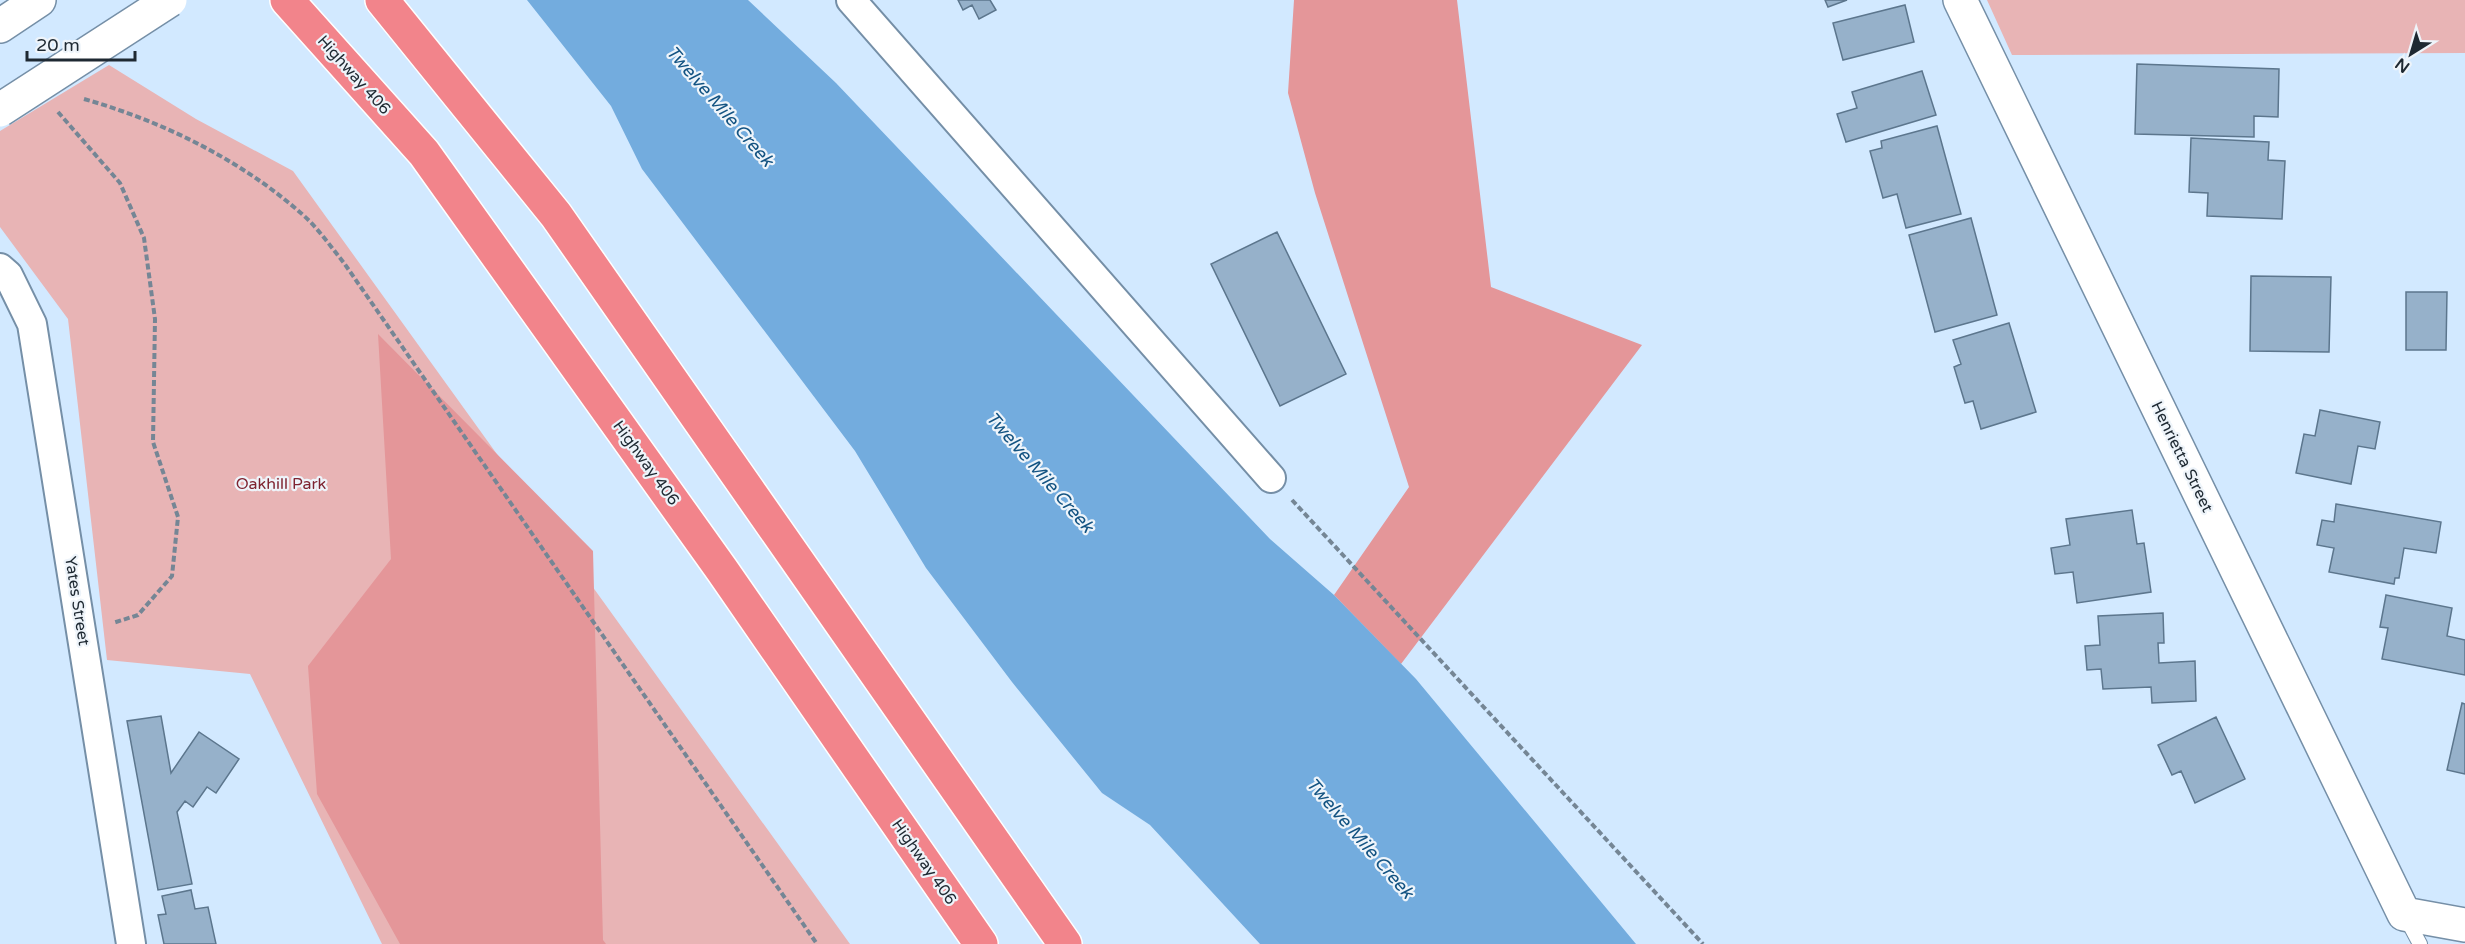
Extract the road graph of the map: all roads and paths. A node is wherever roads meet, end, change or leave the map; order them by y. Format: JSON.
{"nodes":[{"id":1,"x":39,"y":0,"type":"edge"},
{"id":2,"x":170,"y":0,"type":"edge"},
{"id":3,"x":287,"y":0,"type":"edge"},
{"id":4,"x":382,"y":0,"type":"edge"},
{"id":5,"x":851,"y":0,"type":"edge"},
{"id":6,"x":1960,"y":0,"type":"edge"},
{"id":7,"x":0,"y":26,"type":"edge"},
{"id":8,"x":77,"y":97,"type":"dead end"},
{"id":9,"x":51,"y":105,"type":"dead end"},
{"id":10,"x":0,"y":110,"type":"edge"},
{"id":11,"x":0,"y":268,"type":"edge"},
{"id":12,"x":1271,"y":478,"type":"joint"},
{"id":13,"x":112,"y":623,"type":"dead end"},
{"id":14,"x":2403,"y":915,"type":"junction"},
{"id":15,"x":2465,"y":925,"type":"edge"},
{"id":16,"x":131,"y":944,"type":"edge"},
{"id":17,"x":816,"y":944,"type":"edge"},
{"id":18,"x":981,"y":944,"type":"edge"},
{"id":19,"x":1065,"y":944,"type":"edge"},
{"id":20,"x":1703,"y":944,"type":"edge"},
{"id":21,"x":2420,"y":944,"type":"edge"}],
"edges":[{"from":1,"to":7,"type":"street"},
{"from":2,"to":10,"type":"street","bridge":true},
{"from":3,"to":18,"type":"highway","name":"Highway 406"},
{"from":4,"to":19,"type":"highway"},
{"from":5,"to":12,"type":"street"},
{"from":6,"to":14,"type":"street","name":"Henrietta Street"},
{"from":8,"to":17,"type":"path"},
{"from":9,"to":13,"type":"path"},
{"from":11,"to":16,"type":"street","name":"Yates Street"},
{"from":12,"to":20,"type":"path"},
{"from":14,"to":15,"type":"street"},
{"from":14,"to":21,"type":"lane"}]}
